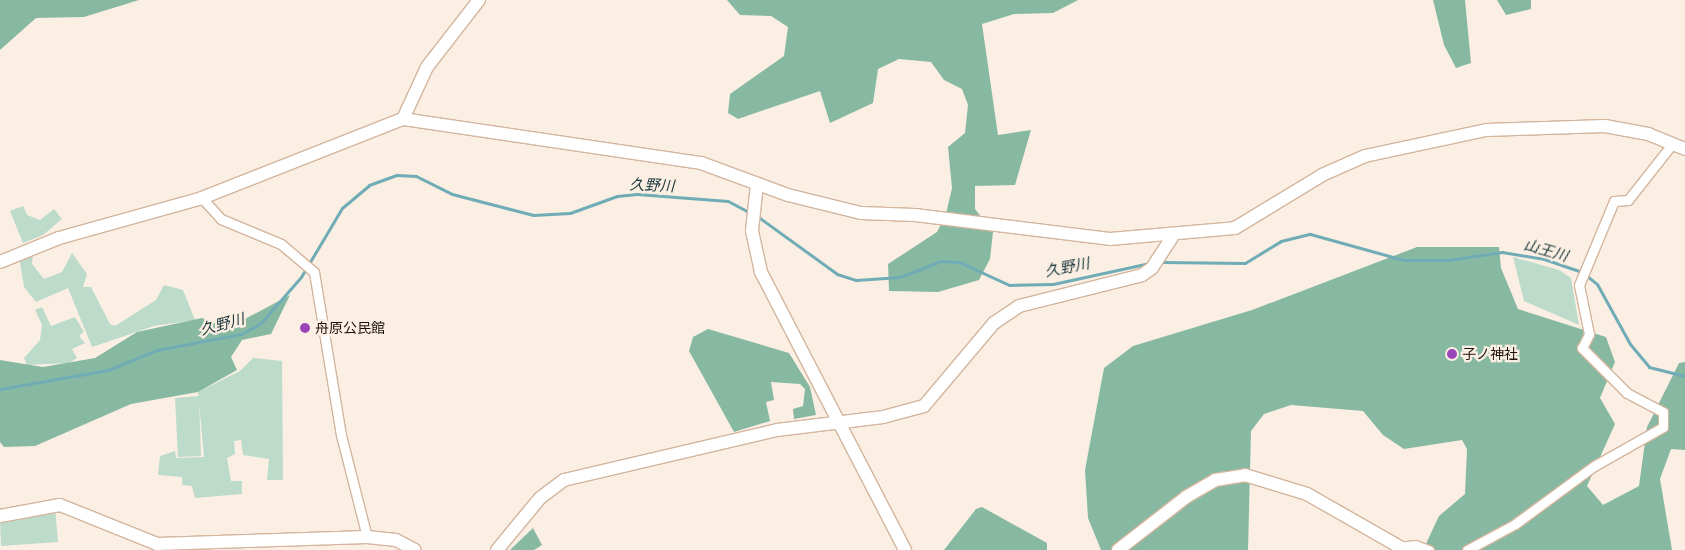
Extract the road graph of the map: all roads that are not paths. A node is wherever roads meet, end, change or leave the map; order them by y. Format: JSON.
{"nodes":[{"id":1,"x":479,"y":0,"type":"edge"},
{"id":2,"x":403,"y":119,"type":"junction"},
{"id":3,"x":1672,"y":144,"type":"junction"},
{"id":4,"x":1685,"y":149,"type":"edge"},
{"id":5,"x":757,"y":184,"type":"junction"},
{"id":6,"x":202,"y":198,"type":"junction"},
{"id":7,"x":1172,"y":237,"type":"junction"},
{"id":8,"x":0,"y":262,"type":"edge"},
{"id":9,"x":837,"y":423,"type":"junction"},
{"id":10,"x":0,"y":516,"type":"edge"},
{"id":11,"x":367,"y":537,"type":"junction"},
{"id":12,"x":1402,"y":549,"type":"edge"},
{"id":13,"x":415,"y":550,"type":"edge"},
{"id":14,"x":497,"y":550,"type":"edge"},
{"id":15,"x":905,"y":550,"type":"edge"},
{"id":16,"x":1118,"y":550,"type":"edge"},
{"id":17,"x":1429,"y":550,"type":"edge"},
{"id":18,"x":1467,"y":550,"type":"edge"}],
"edges":[{"from":1,"to":2,"type":"street"},
{"from":2,"to":5,"type":"street"},
{"from":2,"to":6,"type":"street"},
{"from":3,"to":4,"type":"street"},
{"from":3,"to":7,"type":"street"},
{"from":3,"to":18,"type":"street"},
{"from":5,"to":7,"type":"street"},
{"from":5,"to":9,"type":"street"},
{"from":6,"to":8,"type":"street"},
{"from":6,"to":11,"type":"street"},
{"from":7,"to":9,"type":"street"},
{"from":9,"to":14,"type":"street"},
{"from":9,"to":15,"type":"street"},
{"from":10,"to":11,"type":"street"},
{"from":11,"to":13,"type":"street"},
{"from":12,"to":16,"type":"street"},
{"from":12,"to":17,"type":"street"}]}
